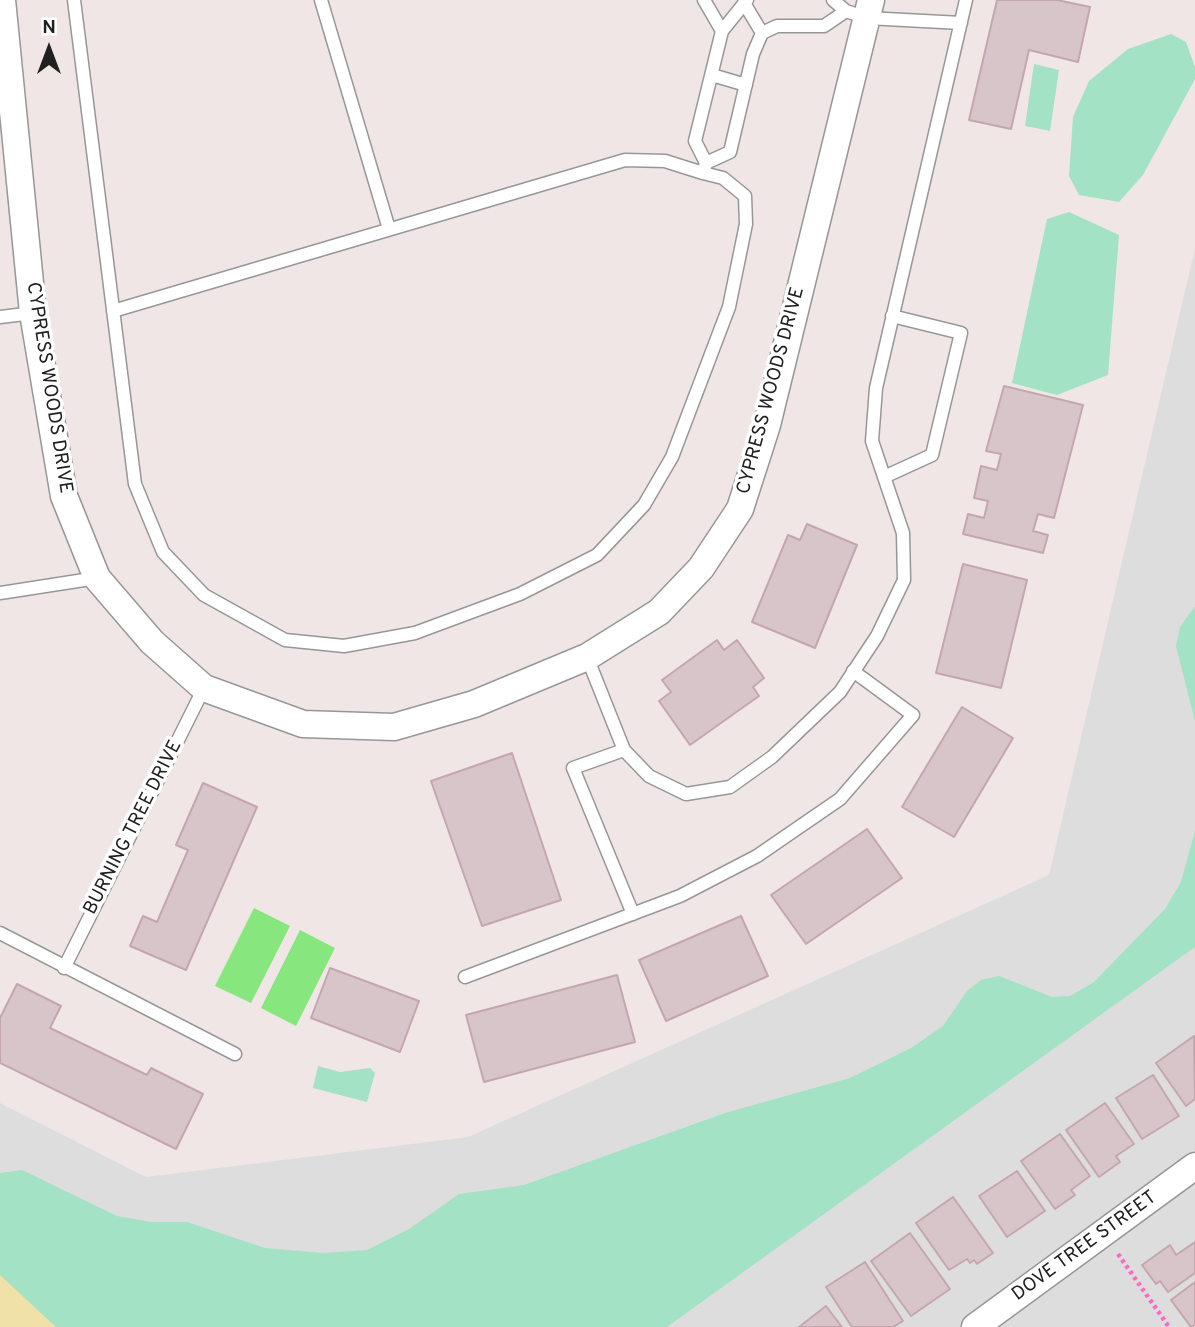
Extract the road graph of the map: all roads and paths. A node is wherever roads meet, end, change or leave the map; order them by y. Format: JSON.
{"nodes":[{"id":1,"x":2,"y":0,"type":"edge"},
{"id":2,"x":74,"y":0,"type":"edge"},
{"id":3,"x":321,"y":0,"type":"edge"},
{"id":4,"x":704,"y":0,"type":"edge"},
{"id":5,"x":833,"y":0,"type":"edge"},
{"id":6,"x":966,"y":0,"type":"edge"},
{"id":7,"x":745,"y":1,"type":"edge"},
{"id":8,"x":862,"y":10,"type":"edge"},
{"id":9,"x":961,"y":23,"type":"junction"},
{"id":10,"x":722,"y":31,"type":"junction"},
{"id":11,"x":762,"y":33,"type":"junction"},
{"id":12,"x":712,"y":75,"type":"junction"},
{"id":13,"x":746,"y":85,"type":"junction"},
{"id":14,"x":0,"y":120,"type":"edge"},
{"id":15,"x":705,"y":168,"type":"junction"},
{"id":16,"x":21,"y":197,"type":"junction"},
{"id":17,"x":389,"y":229,"type":"junction"},
{"id":18,"x":113,"y":311,"type":"junction"},
{"id":19,"x":33,"y":313,"type":"junction"},
{"id":20,"x":892,"y":316,"type":"junction"},
{"id":21,"x":0,"y":317,"type":"edge"},
{"id":22,"x":884,"y":477,"type":"junction"},
{"id":23,"x":97,"y":578,"type":"junction"},
{"id":24,"x":0,"y":593,"type":"edge"},
{"id":25,"x":587,"y":656,"type":"junction"},
{"id":26,"x":853,"y":671,"type":"junction"},
{"id":27,"x":204,"y":688,"type":"junction"},
{"id":28,"x":624,"y":750,"type":"junction"},
{"id":29,"x":633,"y":914,"type":"junction"},
{"id":30,"x":0,"y":933,"type":"edge"},
{"id":31,"x":64,"y":968,"type":"junction"},
{"id":32,"x":465,"y":977,"type":"dead end"},
{"id":33,"x":236,"y":1054,"type":"dead end"},
{"id":34,"x":1195,"y":1166,"type":"edge"},
{"id":35,"x":1118,"y":1254,"type":"dead end"},
{"id":36,"x":975,"y":1327,"type":"edge"},
{"id":37,"x":1169,"y":1327,"type":"edge"}],
"edges":[{"from":1,"to":16,"type":"street","name":"CYPRESS WOODS DRIVE"},
{"from":2,"to":18,"type":"lane"},
{"from":3,"to":17,"type":"lane"},
{"from":4,"to":10,"type":"lane"},
{"from":5,"to":8,"type":"lane"},
{"from":6,"to":9,"type":"lane"},
{"from":7,"to":10,"type":"lane"},
{"from":7,"to":11,"type":"lane"},
{"from":8,"to":9,"type":"lane"},
{"from":8,"to":11,"type":"lane"},
{"from":8,"to":25,"type":"street","name":"CYPRESS WOODS DRIVE"},
{"from":9,"to":20,"type":"lane"},
{"from":10,"to":12,"type":"lane"},
{"from":11,"to":13,"type":"lane"},
{"from":12,"to":13,"type":"lane"},
{"from":12,"to":15,"type":"lane"},
{"from":13,"to":15,"type":"lane"},
{"from":14,"to":16,"type":"street","name":"CYPRESS WOODS DRIVE"},
{"from":15,"to":17,"type":"lane"},
{"from":15,"to":18,"type":"lane"},
{"from":16,"to":19,"type":"street","name":"CYPRESS WOODS DRIVE"},
{"from":17,"to":18,"type":"lane"},
{"from":19,"to":21,"type":"lane"},
{"from":19,"to":23,"type":"street","name":"CYPRESS WOODS DRIVE"},
{"from":20,"to":22,"type":"lane"},
{"from":20,"to":22,"type":"lane"},
{"from":22,"to":26,"type":"lane"},
{"from":23,"to":24,"type":"lane"},
{"from":23,"to":27,"type":"street","name":"CYPRESS WOODS DRIVE"},
{"from":25,"to":27,"type":"street","name":"CYPRESS WOODS DRIVE"},
{"from":25,"to":28,"type":"lane"},
{"from":26,"to":28,"type":"lane"},
{"from":26,"to":29,"type":"lane"},
{"from":27,"to":31,"type":"lane","name":"BURNING TREE DRIVE"},
{"from":28,"to":29,"type":"lane"},
{"from":29,"to":32,"type":"lane"},
{"from":30,"to":31,"type":"lane"},
{"from":31,"to":33,"type":"lane"},
{"from":34,"to":36,"type":"street","name":"DOVE TREE STREET"},
{"from":35,"to":37,"type":"path"}]}
